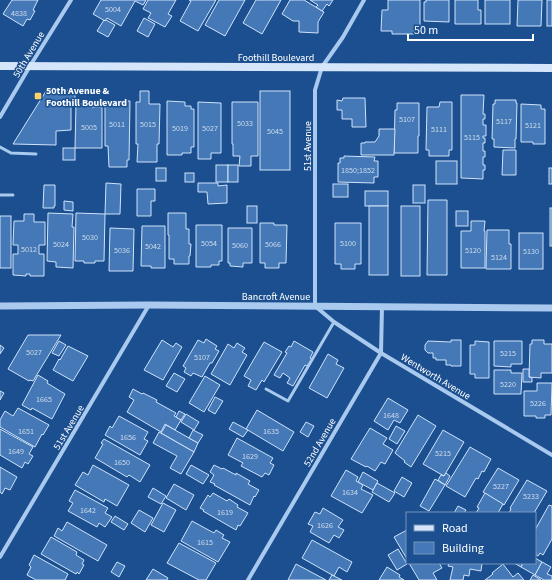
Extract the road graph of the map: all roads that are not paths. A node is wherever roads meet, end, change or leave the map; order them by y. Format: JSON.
{"nodes":[{"id":1,"x":71,"y":0,"type":"edge"},
{"id":2,"x":364,"y":0,"type":"edge"},
{"id":3,"x":0,"y":66,"type":"edge"},
{"id":4,"x":30,"y":66,"type":"junction"},
{"id":5,"x":322,"y":68,"type":"junction"},
{"id":6,"x":552,"y":68,"type":"edge"},
{"id":7,"x":0,"y":117,"type":"edge"},
{"id":8,"x":0,"y":147,"type":"edge"},
{"id":9,"x":36,"y":154,"type":"dead end"},
{"id":10,"x":0,"y":195,"type":"edge"},
{"id":11,"x":13,"y":195,"type":"dead end"},
{"id":12,"x":149,"y":305,"type":"junction"},
{"id":13,"x":0,"y":306,"type":"edge"},
{"id":14,"x":315,"y":306,"type":"junction"},
{"id":15,"x":382,"y":306,"type":"junction"},
{"id":16,"x":552,"y":308,"type":"edge"},
{"id":17,"x":334,"y":322,"type":"junction"},
{"id":18,"x":381,"y":353,"type":"junction"},
{"id":19,"x":266,"y":389,"type":"dead end"},
{"id":20,"x":552,"y":455,"type":"edge"},
{"id":21,"x":0,"y":557,"type":"edge"},
{"id":22,"x":248,"y":580,"type":"edge"}],
"edges":[{"from":1,"to":4,"type":"street","name":"50th Avenue"},
{"from":2,"to":5,"type":"street","name":"51st Avenue"},
{"from":3,"to":4,"type":"main road","name":"Foothill Boulevard"},
{"from":4,"to":5,"type":"main road","name":"Foothill Boulevard"},
{"from":4,"to":7,"type":"street","name":"50th Avenue"},
{"from":5,"to":6,"type":"main road","name":"Foothill Boulevard"},
{"from":5,"to":14,"type":"street","name":"51st Avenue"},
{"from":8,"to":9,"type":"lane"},
{"from":10,"to":11,"type":"lane"},
{"from":12,"to":13,"type":"street","name":"Bancroft Avenue"},
{"from":12,"to":14,"type":"street","name":"Bancroft Avenue"},
{"from":12,"to":21,"type":"street","name":"51st Avenue"},
{"from":14,"to":15,"type":"street","name":"Bancroft Avenue"},
{"from":14,"to":17,"type":"street","name":"Wentworth Avenue"},
{"from":15,"to":16,"type":"street","name":"Bancroft Avenue"},
{"from":15,"to":18,"type":"street","name":"52nd Avenue"},
{"from":17,"to":18,"type":"street","name":"Wentworth Avenue"},
{"from":17,"to":19,"type":"lane"},
{"from":18,"to":20,"type":"street","name":"Wentworth Avenue"},
{"from":18,"to":22,"type":"street","name":"52nd Avenue"}]}
